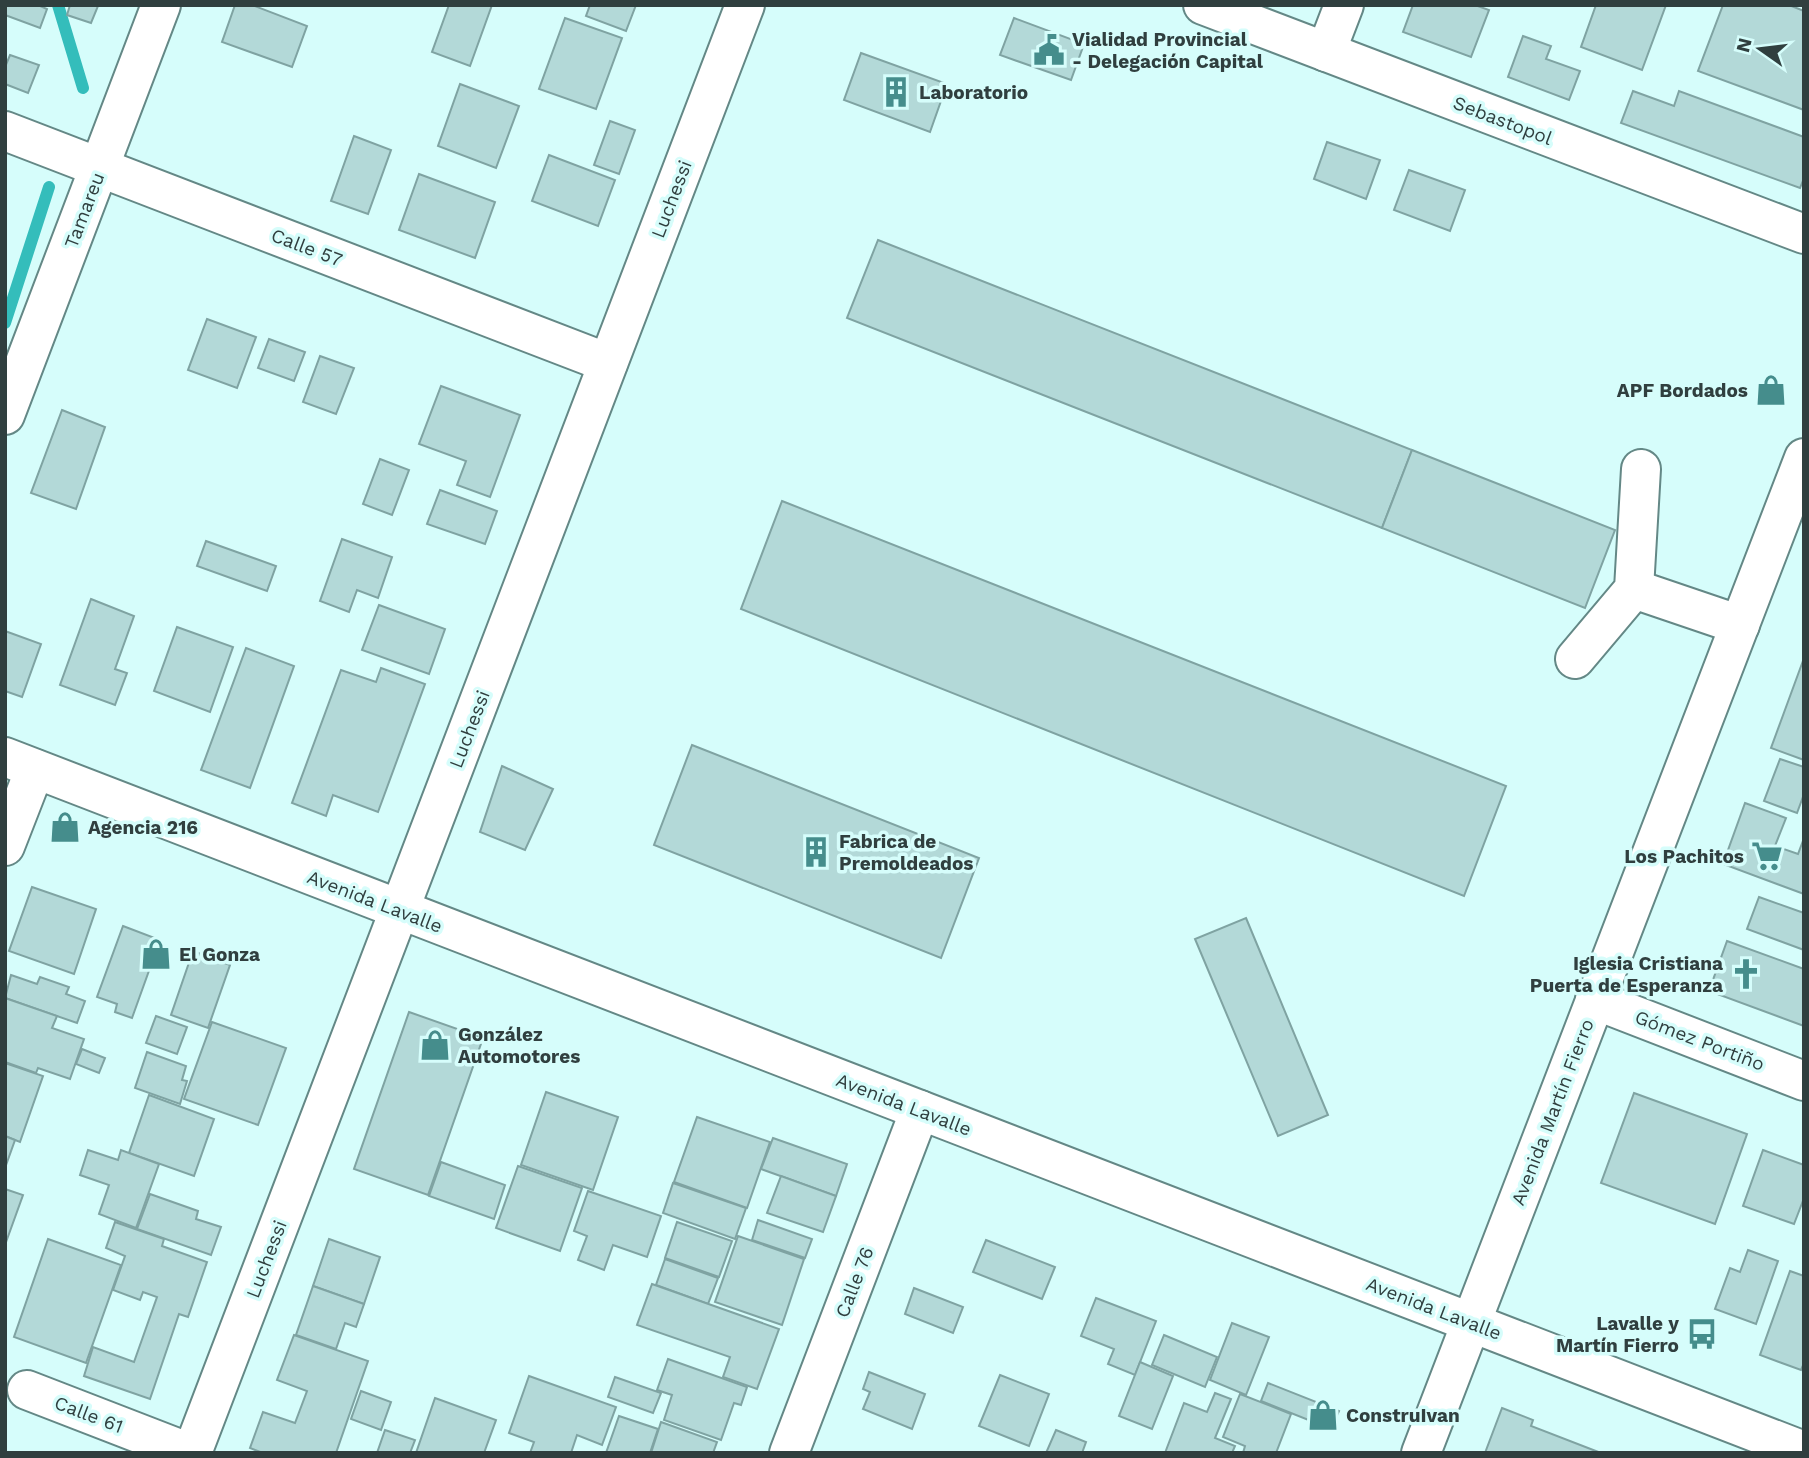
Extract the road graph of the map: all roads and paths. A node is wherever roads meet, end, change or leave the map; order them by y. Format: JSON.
{"nodes":[{"id":1,"x":161,"y":5,"type":"edge"},
{"id":2,"x":745,"y":5,"type":"edge"},
{"id":3,"x":1203,"y":5,"type":"edge"},
{"id":4,"x":1344,"y":5,"type":"edge"},
{"id":5,"x":1326,"y":52,"type":"junction"},
{"id":6,"x":5,"y":131,"type":"edge"},
{"id":7,"x":100,"y":167,"type":"junction"},
{"id":8,"x":1804,"y":234,"type":"edge"},
{"id":9,"x":608,"y":363,"type":"junction"},
{"id":10,"x":5,"y":415,"type":"edge"},
{"id":11,"x":1804,"y":458,"type":"edge"},
{"id":12,"x":1641,"y":469,"type":"dead end"},
{"id":13,"x":1634,"y":589,"type":"junction"},
{"id":14,"x":1740,"y":625,"type":"junction"},
{"id":15,"x":1575,"y":659,"type":"dead end"},
{"id":16,"x":20,"y":763,"type":"edge"},
{"id":17,"x":5,"y":846,"type":"edge"},
{"id":18,"x":400,"y":910,"type":"junction"},
{"id":19,"x":1595,"y":1000,"type":"junction"},
{"id":20,"x":1804,"y":1081,"type":"edge"},
{"id":21,"x":920,"y":1110,"type":"junction"},
{"id":22,"x":1471,"y":1323,"type":"junction"},
{"id":23,"x":27,"y":1390,"type":"dead end"},
{"id":24,"x":1804,"y":1451,"type":"edge"},
{"id":25,"x":191,"y":1453,"type":"edge"},
{"id":26,"x":789,"y":1453,"type":"edge"},
{"id":27,"x":1421,"y":1453,"type":"edge"}],
"edges":[{"from":1,"to":7,"type":"street","name":"Tamareu"},
{"from":2,"to":9,"type":"street","name":"Luchessi"},
{"from":3,"to":5,"type":"street","name":"Sebastopol"},
{"from":4,"to":5,"type":"street"},
{"from":5,"to":8,"type":"street","name":"Sebastopol"},
{"from":6,"to":7,"type":"street","name":"Calle 57"},
{"from":7,"to":9,"type":"street","name":"Calle 57"},
{"from":7,"to":10,"type":"street","name":"Tamareu"},
{"from":9,"to":18,"type":"street","name":"Luchessi"},
{"from":11,"to":14,"type":"street","name":"Avenida Martín Fierro"},
{"from":12,"to":13,"type":"street"},
{"from":13,"to":14,"type":"street"},
{"from":13,"to":15,"type":"street"},
{"from":14,"to":19,"type":"street","name":"Avenida Martín Fierro"},
{"from":16,"to":17,"type":"street"},
{"from":16,"to":18,"type":"street","name":"Avenida Lavalle"},
{"from":18,"to":21,"type":"street","name":"Avenida Lavalle"},
{"from":18,"to":25,"type":"street","name":"Luchessi"},
{"from":19,"to":20,"type":"street","name":"Gómez Portiño"},
{"from":19,"to":22,"type":"street","name":"Avenida Martín Fierro"},
{"from":21,"to":22,"type":"street","name":"Avenida Lavalle"},
{"from":21,"to":26,"type":"street","name":"Calle 76"},
{"from":22,"to":24,"type":"street","name":"Avenida Lavalle"},
{"from":22,"to":27,"type":"street","name":"Avenida Martín Fierro"},
{"from":23,"to":25,"type":"street","name":"Calle 61"}]}
